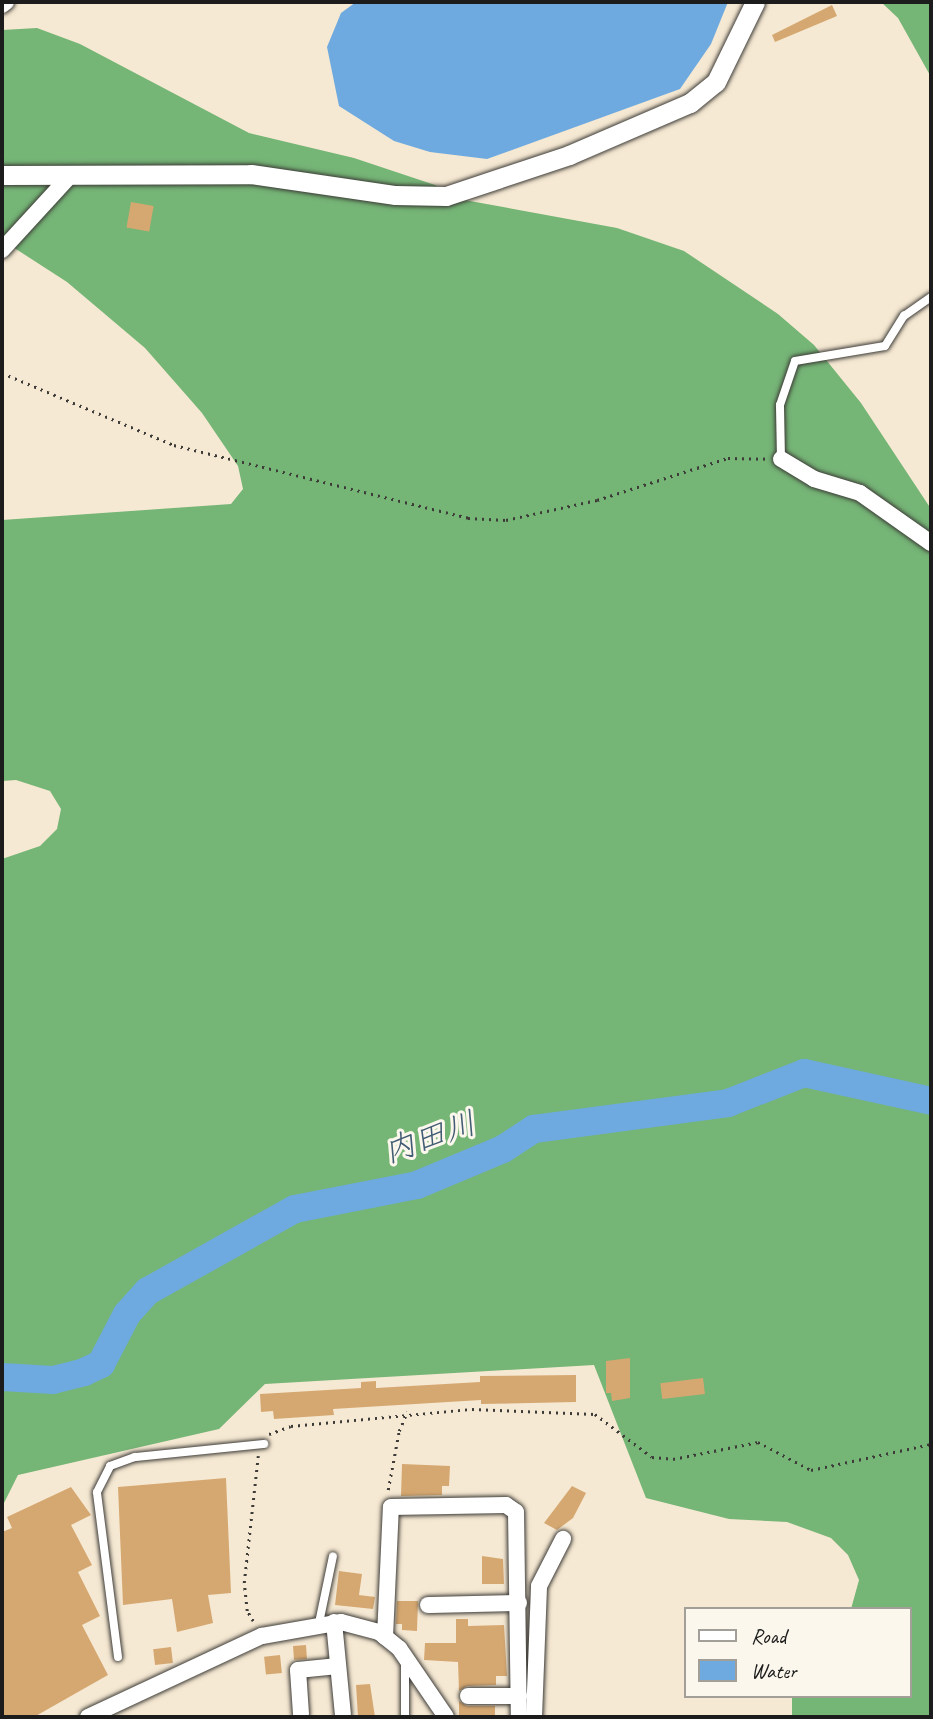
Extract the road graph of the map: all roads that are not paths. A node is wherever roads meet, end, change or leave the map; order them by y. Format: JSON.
{"nodes":[{"id":1,"x":755,"y":2,"type":"edge"},
{"id":2,"x":2,"y":175,"type":"edge"},
{"id":3,"x":68,"y":178,"type":"junction"},
{"id":4,"x":2,"y":250,"type":"edge"},
{"id":5,"x":931,"y":298,"type":"edge"},
{"id":6,"x":781,"y":459,"type":"joint"},
{"id":7,"x":931,"y":543,"type":"edge"},
{"id":8,"x":264,"y":1444,"type":"road end"},
{"id":9,"x":563,"y":1539,"type":"dead end"},
{"id":10,"x":333,"y":1556,"type":"dead end"},
{"id":11,"x":519,"y":1603,"type":"junction"},
{"id":12,"x":428,"y":1605,"type":"dead end"},
{"id":13,"x":327,"y":1623,"type":"junction"},
{"id":14,"x":385,"y":1637,"type":"junction"},
{"id":15,"x":118,"y":1657,"type":"dead end"},
{"id":16,"x":405,"y":1657,"type":"junction"},
{"id":17,"x":338,"y":1666,"type":"junction"},
{"id":18,"x":468,"y":1696,"type":"dead end"},
{"id":19,"x":519,"y":1696,"type":"junction"},
{"id":20,"x":301,"y":1714,"type":"dead end"},
{"id":21,"x":343,"y":1715,"type":"dead end"},
{"id":22,"x":88,"y":1717,"type":"edge"},
{"id":23,"x":405,"y":1717,"type":"edge"},
{"id":24,"x":446,"y":1717,"type":"edge"},
{"id":25,"x":519,"y":1717,"type":"edge"},
{"id":26,"x":534,"y":1717,"type":"edge"}],
"edges":[{"from":1,"to":3,"type":"street"},
{"from":2,"to":3,"type":"street"},
{"from":3,"to":4,"type":"street"},
{"from":5,"to":6,"type":"lane"},
{"from":6,"to":7,"type":"street"},
{"from":8,"to":15,"type":"lane"},
{"from":9,"to":26,"type":"street"},
{"from":10,"to":13,"type":"lane"},
{"from":11,"to":12,"type":"street"},
{"from":11,"to":14,"type":"street"},
{"from":11,"to":19,"type":"street"},
{"from":13,"to":14,"type":"street"},
{"from":13,"to":17,"type":"street"},
{"from":13,"to":22,"type":"street"},
{"from":14,"to":16,"type":"street"},
{"from":16,"to":23,"type":"lane"},
{"from":16,"to":24,"type":"street"},
{"from":17,"to":20,"type":"street"},
{"from":17,"to":21,"type":"street"},
{"from":18,"to":19,"type":"street"},
{"from":19,"to":25,"type":"street"}]}
